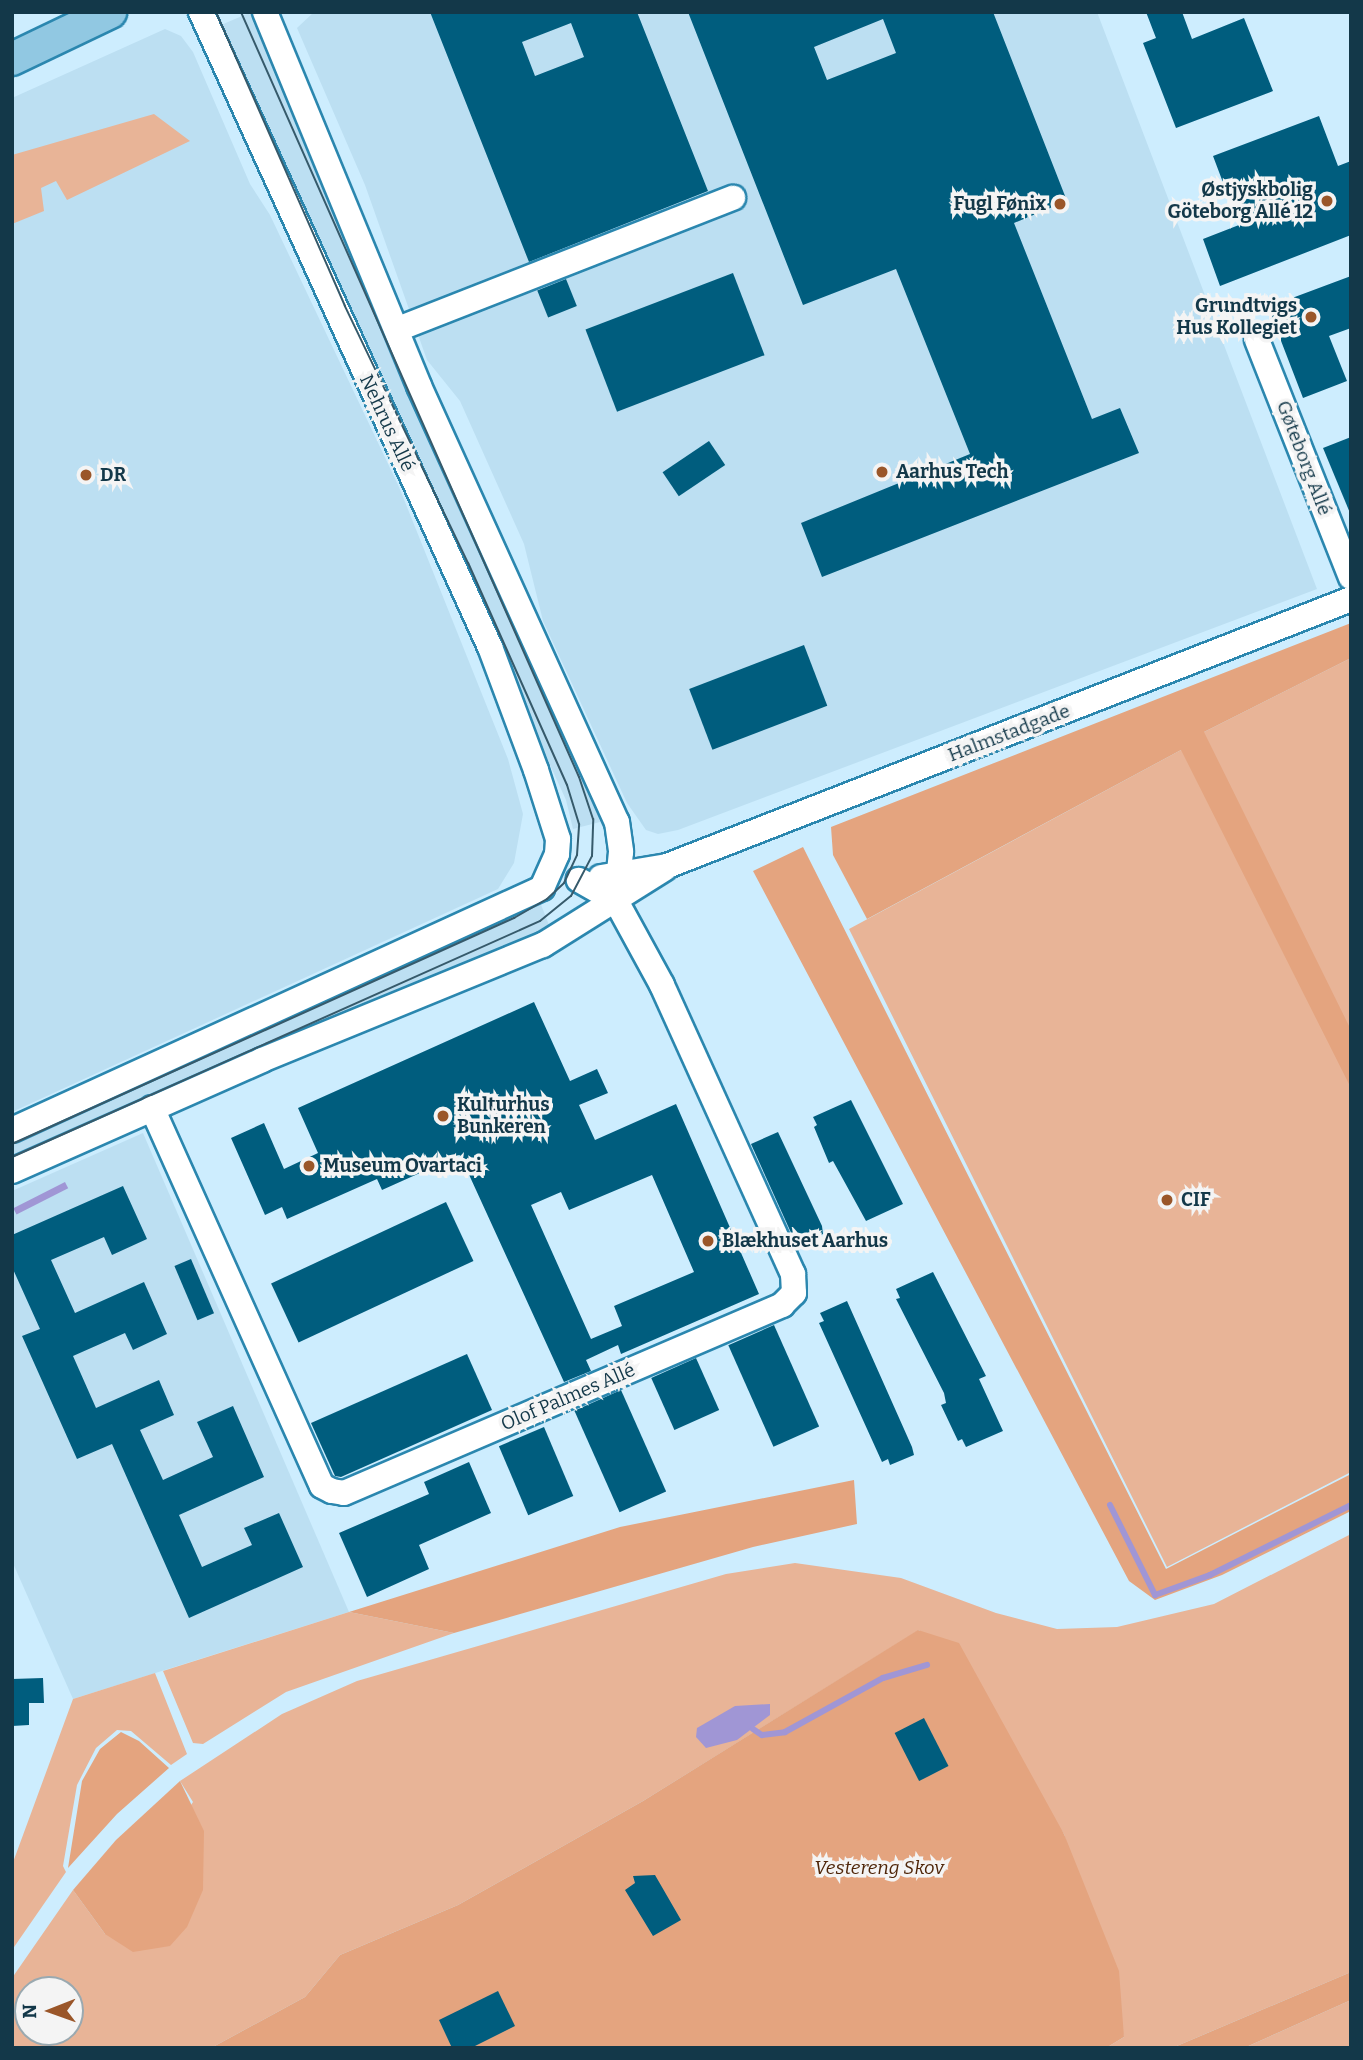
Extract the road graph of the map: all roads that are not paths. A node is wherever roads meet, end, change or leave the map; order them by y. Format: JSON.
{"nodes":[{"id":1,"x":110,"y":12,"type":"edge"},
{"id":2,"x":201,"y":12,"type":"edge"},
{"id":3,"x":265,"y":12,"type":"edge"},
{"id":4,"x":12,"y":59,"type":"edge"},
{"id":5,"x":733,"y":198,"type":"dead end"},
{"id":6,"x":398,"y":329,"type":"junction"},
{"id":7,"x":1257,"y":340,"type":"dead end"},
{"id":8,"x":1351,"y":577,"type":"edge"},
{"id":9,"x":1351,"y":598,"type":"edge"},
{"id":10,"x":667,"y":866,"type":"junction"},
{"id":11,"x":617,"y":874,"type":"junction"},
{"id":12,"x":579,"y":880,"type":"junction"},
{"id":13,"x":542,"y":888,"type":"junction"},
{"id":14,"x":616,"y":901,"type":"junction"},
{"id":15,"x":152,"y":1108,"type":"junction"},
{"id":16,"x":12,"y":1130,"type":"edge"},
{"id":17,"x":12,"y":1171,"type":"edge"}],
"edges":[{"from":1,"to":4,"type":"main road"},
{"from":2,"to":13,"type":"street","name":"Nehrus Allé"},
{"from":3,"to":6,"type":"street"},
{"from":5,"to":6,"type":"street"},
{"from":6,"to":11,"type":"street"},
{"from":7,"to":8,"type":"street","name":"Gøteborg Allé"},
{"from":9,"to":10,"type":"street","name":"Halmstadgade"},
{"from":10,"to":11,"type":"street","name":"Halmstadgade"},
{"from":10,"to":14,"type":"street","name":"Halmstadgade"},
{"from":11,"to":12,"type":"street","name":"Halmstadgade"},
{"from":11,"to":14,"type":"street"},
{"from":12,"to":13,"type":"street","name":"Halmstadgade"},
{"from":12,"to":14,"type":"street"},
{"from":13,"to":16,"type":"street"},
{"from":14,"to":15,"type":"street"},
{"from":14,"to":15,"type":"street","name":"Olof Palmes Allé"},
{"from":15,"to":17,"type":"street"}]}
